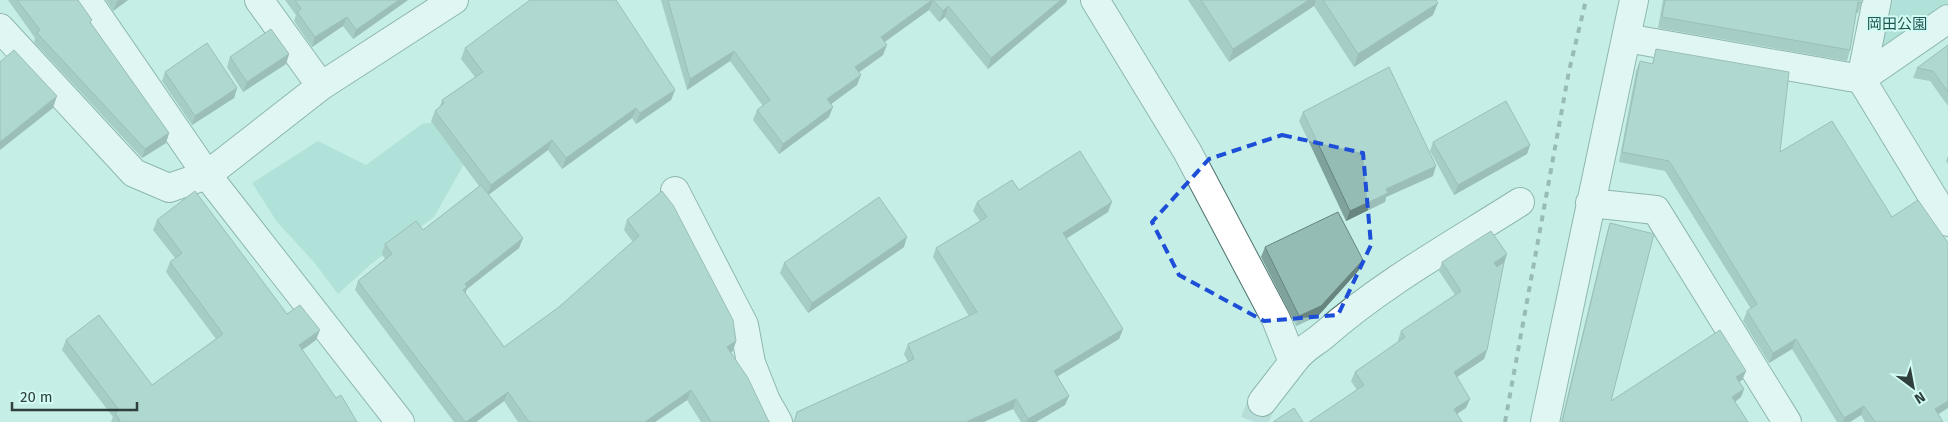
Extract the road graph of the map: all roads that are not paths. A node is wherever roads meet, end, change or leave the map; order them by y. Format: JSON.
{"nodes":[{"id":1,"x":87,"y":0,"type":"edge"},
{"id":2,"x":258,"y":0,"type":"edge"},
{"id":3,"x":454,"y":0,"type":"edge"},
{"id":4,"x":1095,"y":0,"type":"edge"},
{"id":5,"x":1634,"y":0,"type":"edge"},
{"id":6,"x":1877,"y":0,"type":"edge"},
{"id":7,"x":1948,"y":19,"type":"edge"},
{"id":8,"x":0,"y":28,"type":"edge"},
{"id":9,"x":1626,"y":38,"type":"junction"},
{"id":10,"x":1861,"y":79,"type":"junction"},
{"id":11,"x":321,"y":86,"type":"junction"},
{"id":12,"x":207,"y":175,"type":"junction"},
{"id":13,"x":675,"y":190,"type":"dead end"},
{"id":14,"x":1520,"y":202,"type":"dead end"},
{"id":15,"x":1590,"y":203,"type":"junction"},
{"id":16,"x":1948,"y":222,"type":"edge"},
{"id":17,"x":1293,"y":362,"type":"junction"},
{"id":18,"x":1262,"y":402,"type":"tunnel mouth"},
{"id":19,"x":400,"y":422,"type":"edge"},
{"id":20,"x":778,"y":422,"type":"edge"},
{"id":21,"x":1545,"y":422,"type":"edge"},
{"id":22,"x":1787,"y":422,"type":"edge"}],
"edges":[{"from":1,"to":12,"type":"street"},
{"from":2,"to":11,"type":"street"},
{"from":3,"to":11,"type":"street"},
{"from":4,"to":17,"type":"street"},
{"from":5,"to":9,"type":"street"},
{"from":6,"to":10,"type":"street"},
{"from":7,"to":10,"type":"street"},
{"from":8,"to":12,"type":"street"},
{"from":9,"to":10,"type":"street"},
{"from":9,"to":15,"type":"street"},
{"from":10,"to":16,"type":"street"},
{"from":11,"to":12,"type":"street"},
{"from":12,"to":19,"type":"street"},
{"from":13,"to":20,"type":"street"},
{"from":14,"to":17,"type":"street"},
{"from":15,"to":21,"type":"street"},
{"from":15,"to":22,"type":"street"},
{"from":17,"to":18,"type":"street"}]}
